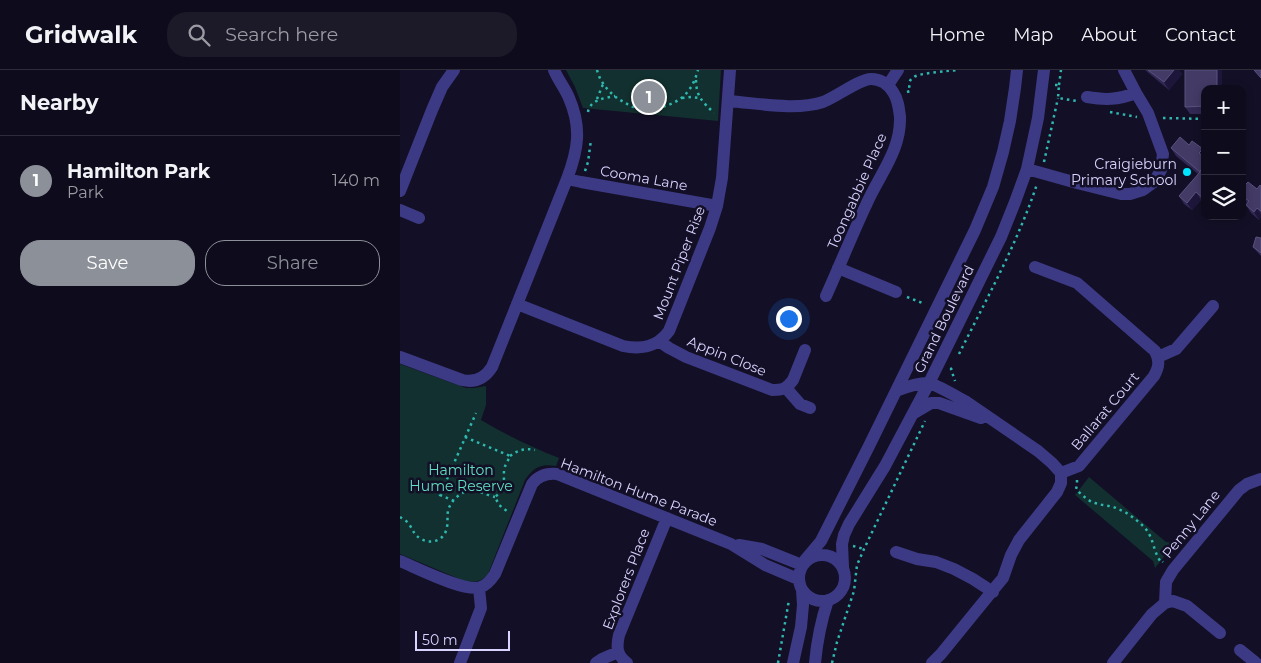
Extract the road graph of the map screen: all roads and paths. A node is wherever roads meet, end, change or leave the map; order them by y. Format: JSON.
{"nodes":[{"id":1,"x":454,"y":70,"type":"edge"},
{"id":2,"x":554,"y":70,"type":"edge"},
{"id":3,"x":597,"y":70,"type":"edge"},
{"id":4,"x":698,"y":70,"type":"edge"},
{"id":5,"x":730,"y":70,"type":"edge"},
{"id":6,"x":898,"y":70,"type":"edge"},
{"id":7,"x":958,"y":70,"type":"edge"},
{"id":8,"x":1016,"y":70,"type":"edge"},
{"id":9,"x":1044,"y":70,"type":"edge"},
{"id":10,"x":1061,"y":70,"type":"edge"},
{"id":11,"x":1124,"y":70,"type":"edge"},
{"id":12,"x":696,"y":78,"type":"junction"},
{"id":13,"x":603,"y":84,"type":"junction"},
{"id":14,"x":888,"y":85,"type":"junction"},
{"id":15,"x":1059,"y":85,"type":"dead end"},
{"id":16,"x":1136,"y":93,"type":"junction"},
{"id":17,"x":615,"y":96,"type":"junction"},
{"id":18,"x":896,"y":96,"type":"junction"},
{"id":19,"x":1086,"y":97,"type":"dead end"},
{"id":20,"x":682,"y":98,"type":"junction"},
{"id":21,"x":700,"y":98,"type":"junction"},
{"id":22,"x":596,"y":101,"type":"junction"},
{"id":23,"x":728,"y":101,"type":"junction"},
{"id":24,"x":588,"y":116,"type":"dead end"},
{"id":25,"x":726,"y":120,"type":"junction"},
{"id":26,"x":591,"y":135,"type":"dead end"},
{"id":27,"x":1027,"y":169,"type":"junction"},
{"id":28,"x":567,"y":178,"type":"junction"},
{"id":29,"x":581,"y":182,"type":"junction"},
{"id":30,"x":400,"y":191,"type":"edge"},
{"id":31,"x":717,"y":206,"type":"junction"},
{"id":32,"x":400,"y":210,"type":"edge"},
{"id":33,"x":419,"y":218,"type":"dead end"},
{"id":34,"x":1035,"y":267,"type":"dead end"},
{"id":35,"x":838,"y":268,"type":"junction"},
{"id":36,"x":896,"y":292,"type":"joint"},
{"id":37,"x":826,"y":296,"type":"dead end"},
{"id":38,"x":517,"y":304,"type":"junction"},
{"id":39,"x":1213,"y":306,"type":"dead end"},
{"id":40,"x":936,"y":309,"type":"junction"},
{"id":41,"x":659,"y":341,"type":"junction"},
{"id":42,"x":805,"y":350,"type":"dead end"},
{"id":43,"x":400,"y":357,"type":"edge"},
{"id":44,"x":1158,"y":357,"type":"junction"},
{"id":45,"x":929,"y":383,"type":"junction"},
{"id":46,"x":786,"y":388,"type":"junction"},
{"id":47,"x":896,"y":391,"type":"junction"},
{"id":48,"x":810,"y":408,"type":"dead end"},
{"id":49,"x":476,"y":413,"type":"dead end"},
{"id":50,"x":928,"y":414,"type":"dead end"},
{"id":51,"x":912,"y":415,"type":"junction"},
{"id":52,"x":995,"y":423,"type":"junction"},
{"id":53,"x":465,"y":437,"type":"junction"},
{"id":54,"x":535,"y":450,"type":"dead end"},
{"id":55,"x":510,"y":456,"type":"junction"},
{"id":56,"x":1066,"y":472,"type":"junction"},
{"id":57,"x":1261,"y":479,"type":"edge"},
{"id":58,"x":495,"y":497,"type":"junction"},
{"id":59,"x":454,"y":501,"type":"junction"},
{"id":60,"x":518,"y":516,"type":"junction"},
{"id":61,"x":400,"y":517,"type":"edge"},
{"id":62,"x":667,"y":518,"type":"junction"},
{"id":63,"x":731,"y":544,"type":"junction"},
{"id":64,"x":896,"y":552,"type":"dead end"},
{"id":65,"x":400,"y":561,"type":"edge"},
{"id":66,"x":804,"y":562,"type":"junction"},
{"id":67,"x":843,"y":567,"type":"junction"},
{"id":68,"x":1173,"y":570,"type":"junction"},
{"id":69,"x":800,"y":584,"type":"junction"},
{"id":70,"x":479,"y":588,"type":"junction"},
{"id":71,"x":993,"y":592,"type":"junction"},
{"id":72,"x":828,"y":600,"type":"junction"},
{"id":73,"x":1164,"y":603,"type":"junction"},
{"id":74,"x":1220,"y":633,"type":"dead end"},
{"id":75,"x":1240,"y":650,"type":"dead end"},
{"id":76,"x":618,"y":652,"type":"junction"},
{"id":77,"x":460,"y":663,"type":"edge"},
{"id":78,"x":596,"y":663,"type":"edge"},
{"id":79,"x":627,"y":663,"type":"edge"},
{"id":80,"x":793,"y":663,"type":"edge"},
{"id":81,"x":815,"y":663,"type":"edge"},
{"id":82,"x":832,"y":663,"type":"edge"},
{"id":83,"x":932,"y":663,"type":"edge"},
{"id":84,"x":1113,"y":663,"type":"edge"},
{"id":85,"x":1256,"y":663,"type":"edge"}],
"edges":[{"from":1,"to":30,"type":"street"},
{"from":2,"to":28,"type":"street"},
{"from":3,"to":13,"type":"path"},
{"from":4,"to":12,"type":"path"},
{"from":5,"to":23,"type":"street","name":"Mount Piper Rise"},
{"from":6,"to":14,"type":"street"},
{"from":7,"to":18,"type":"path"},
{"from":8,"to":40,"type":"street","name":"Grand Boulevard"},
{"from":9,"to":27,"type":"street","name":"Grand Boulevard"},
{"from":10,"to":15,"type":"path"},
{"from":11,"to":16,"type":"street"},
{"from":12,"to":20,"type":"path"},
{"from":12,"to":21,"type":"path"},
{"from":13,"to":17,"type":"path"},
{"from":13,"to":22,"type":"path"},
{"from":14,"to":18,"type":"street","name":"Toongabbie Place"},
{"from":14,"to":23,"type":"street"},
{"from":16,"to":19,"type":"street"},
{"from":16,"to":27,"type":"street"},
{"from":17,"to":20,"type":"path"},
{"from":17,"to":22,"type":"path"},
{"from":18,"to":35,"type":"street","name":"Toongabbie Place"},
{"from":20,"to":21,"type":"path"},
{"from":21,"to":25,"type":"path"},
{"from":22,"to":24,"type":"path"},
{"from":23,"to":25,"type":"street","name":"Mount Piper Rise"},
{"from":25,"to":31,"type":"street","name":"Mount Piper Rise"},
{"from":26,"to":29,"type":"path"},
{"from":27,"to":45,"type":"street","name":"Grand Boulevard"},
{"from":28,"to":29,"type":"street","name":"Cooma Lane"},
{"from":28,"to":38,"type":"street"},
{"from":29,"to":31,"type":"street","name":"Cooma Lane"},
{"from":31,"to":41,"type":"street","name":"Mount Piper Rise"},
{"from":32,"to":33,"type":"street"},
{"from":34,"to":44,"type":"street"},
{"from":35,"to":36,"type":"street","name":"Toongabbie Place"},
{"from":35,"to":37,"type":"street","name":"Toongabbie Place"},
{"from":36,"to":40,"type":"path"},
{"from":38,"to":41,"type":"street","name":"Mount Piper Rise"},
{"from":38,"to":43,"type":"street"},
{"from":39,"to":44,"type":"street"},
{"from":40,"to":47,"type":"street","name":"Grand Boulevard"},
{"from":41,"to":46,"type":"street","name":"Appin Close"},
{"from":42,"to":46,"type":"street"},
{"from":44,"to":56,"type":"street","name":"Ballarat Court"},
{"from":45,"to":47,"type":"street"},
{"from":45,"to":51,"type":"street","name":"Grand Boulevard"},
{"from":45,"to":52,"type":"street"},
{"from":46,"to":48,"type":"street"},
{"from":47,"to":66,"type":"street","name":"Grand Boulevard"},
{"from":49,"to":53,"type":"path"},
{"from":50,"to":82,"type":"path"},
{"from":51,"to":52,"type":"street"},
{"from":51,"to":67,"type":"street","name":"Grand Boulevard"},
{"from":52,"to":56,"type":"street"},
{"from":53,"to":55,"type":"path"},
{"from":53,"to":59,"type":"path"},
{"from":54,"to":55,"type":"path"},
{"from":55,"to":58,"type":"path"},
{"from":56,"to":68,"type":"path"},
{"from":56,"to":71,"type":"street"},
{"from":57,"to":68,"type":"street","name":"Penny Lane"},
{"from":58,"to":59,"type":"path"},
{"from":58,"to":60,"type":"path"},
{"from":59,"to":61,"type":"path"},
{"from":60,"to":62,"type":"street","name":"Hamilton Hume Parade"},
{"from":60,"to":70,"type":"street","name":"Hamilton Hume Parade"},
{"from":62,"to":63,"type":"street","name":"Hamilton Hume Parade"},
{"from":62,"to":76,"type":"street","name":"Explorers Place"},
{"from":63,"to":66,"type":"street","name":"Hamilton Hume Parade"},
{"from":63,"to":69,"type":"street","name":"Hamilton Hume Parade"},
{"from":64,"to":71,"type":"street"},
{"from":65,"to":70,"type":"street"},
{"from":66,"to":67,"type":"street"},
{"from":66,"to":69,"type":"street"},
{"from":67,"to":72,"type":"street"},
{"from":68,"to":73,"type":"street","name":"Penny Lane"},
{"from":69,"to":72,"type":"street"},
{"from":69,"to":80,"type":"street"},
{"from":70,"to":77,"type":"street"},
{"from":71,"to":83,"type":"street"},
{"from":72,"to":81,"type":"street"},
{"from":73,"to":74,"type":"street"},
{"from":73,"to":84,"type":"street"},
{"from":75,"to":85,"type":"street"},
{"from":76,"to":78,"type":"street"},
{"from":76,"to":79,"type":"street"}]}
